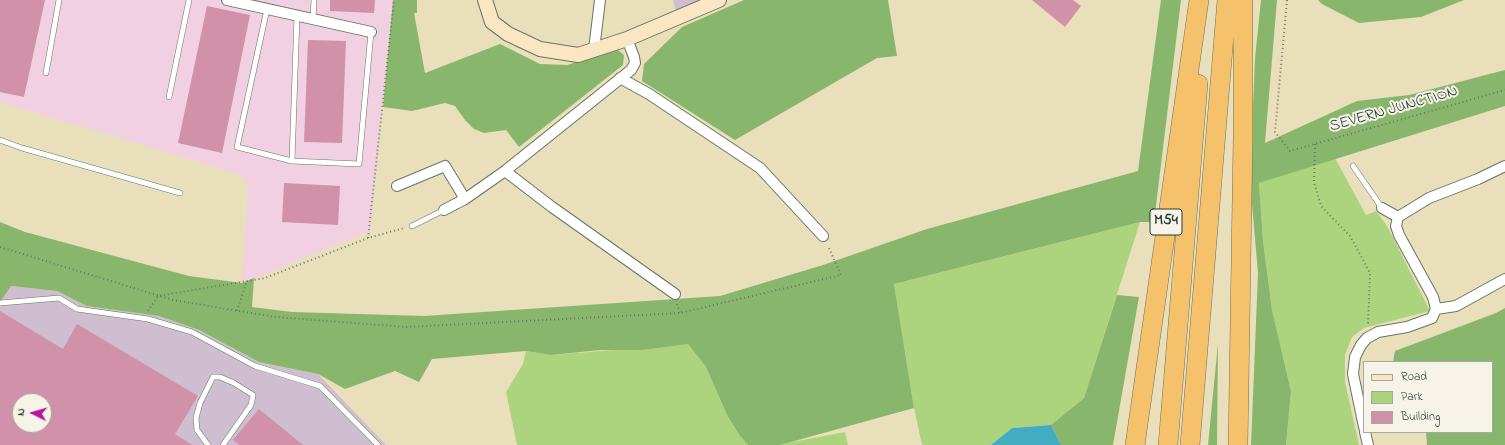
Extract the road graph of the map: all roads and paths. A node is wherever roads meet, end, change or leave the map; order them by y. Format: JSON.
{"nodes":[{"id":1,"x":59,"y":0,"type":"edge"},
{"id":2,"x":189,"y":0,"type":"edge"},
{"id":3,"x":227,"y":0,"type":"edge"},
{"id":4,"x":314,"y":0,"type":"edge"},
{"id":5,"x":394,"y":0,"type":"edge"},
{"id":6,"x":485,"y":0,"type":"edge"},
{"id":7,"x":600,"y":0,"type":"edge"},
{"id":8,"x":718,"y":0,"type":"edge"},
{"id":9,"x":1199,"y":0,"type":"edge"},
{"id":10,"x":1205,"y":0,"type":"edge"},
{"id":11,"x":1227,"y":0,"type":"edge"},
{"id":12,"x":1243,"y":0,"type":"edge"},
{"id":13,"x":1287,"y":0,"type":"edge"},
{"id":14,"x":267,"y":9,"type":"junction"},
{"id":15,"x":297,"y":16,"type":"junction"},
{"id":16,"x":314,"y":19,"type":"junction"},
{"id":17,"x":370,"y":32,"type":"joint"},
{"id":18,"x":627,"y":39,"type":"junction"},
{"id":19,"x":594,"y":50,"type":"junction"},
{"id":20,"x":46,"y":73,"type":"dead end"},
{"id":21,"x":620,"y":78,"type":"junction"},
{"id":22,"x":1505,"y":90,"type":"edge"},
{"id":23,"x":169,"y":97,"type":"dead end"},
{"id":24,"x":0,"y":140,"type":"edge"},
{"id":25,"x":1315,"y":144,"type":"junction"},
{"id":26,"x":292,"y":161,"type":"junction"},
{"id":27,"x":1354,"y":166,"type":"dead end"},
{"id":28,"x":1505,"y":166,"type":"edge"},
{"id":29,"x":505,"y":171,"type":"junction"},
{"id":30,"x":397,"y":186,"type":"dead end"},
{"id":31,"x":180,"y":193,"type":"dead end"},
{"id":32,"x":465,"y":199,"type":"junction"},
{"id":33,"x":1382,"y":208,"type":"joint"},
{"id":34,"x":444,"y":210,"type":"joint"},
{"id":35,"x":1398,"y":217,"type":"junction"},
{"id":36,"x":412,"y":226,"type":"joint"},
{"id":37,"x":823,"y":236,"type":"joint"},
{"id":38,"x":368,"y":238,"type":"junction"},
{"id":39,"x":0,"y":248,"type":"edge"},
{"id":40,"x":1505,"y":279,"type":"edge"},
{"id":41,"x":247,"y":281,"type":"junction"},
{"id":42,"x":674,"y":294,"type":"dead end"},
{"id":43,"x":158,"y":296,"type":"junction"},
{"id":44,"x":0,"y":303,"type":"edge"},
{"id":45,"x":1436,"y":308,"type":"junction"},
{"id":46,"x":237,"y":311,"type":"junction"},
{"id":47,"x":144,"y":318,"type":"junction"},
{"id":48,"x":1367,"y":338,"type":"junction"},
{"id":49,"x":1363,"y":422,"type":"edge"},
{"id":50,"x":1365,"y":433,"type":"edge"},
{"id":51,"x":208,"y":445,"type":"edge"},
{"id":52,"x":223,"y":445,"type":"edge"},
{"id":53,"x":378,"y":445,"type":"edge"},
{"id":54,"x":1135,"y":445,"type":"edge"},
{"id":55,"x":1168,"y":445,"type":"edge"},
{"id":56,"x":1190,"y":445,"type":"edge"},
{"id":57,"x":1238,"y":445,"type":"edge"},
{"id":58,"x":1368,"y":445,"type":"edge"}],
"edges":[{"from":1,"to":20,"type":"lane"},
{"from":2,"to":23,"type":"lane"},
{"from":3,"to":14,"type":"street"},
{"from":4,"to":16,"type":"lane"},
{"from":5,"to":38,"type":"path"},
{"from":6,"to":19,"type":"street"},
{"from":7,"to":19,"type":"street"},
{"from":8,"to":18,"type":"street"},
{"from":9,"to":54,"type":"highway","number":"M54"},
{"from":10,"to":55,"type":"highway","number":"M54"},
{"from":11,"to":56,"type":"highway"},
{"from":12,"to":57,"type":"highway"},
{"from":13,"to":25,"type":"path","name":"SEVERN JUNCTION"},
{"from":14,"to":15,"type":"street"},
{"from":14,"to":26,"type":"lane"},
{"from":15,"to":16,"type":"street"},
{"from":15,"to":26,"type":"lane"},
{"from":16,"to":17,"type":"street"},
{"from":17,"to":26,"type":"lane"},
{"from":18,"to":19,"type":"street"},
{"from":18,"to":21,"type":"street"},
{"from":21,"to":29,"type":"street"},
{"from":21,"to":37,"type":"street"},
{"from":22,"to":25,"type":"path","name":"SEVERN JUNCTION"},
{"from":24,"to":31,"type":"lane"},
{"from":25,"to":48,"type":"path"},
{"from":27,"to":33,"type":"lane"},
{"from":28,"to":35,"type":"street"},
{"from":29,"to":32,"type":"street"},
{"from":29,"to":42,"type":"street"},
{"from":30,"to":32,"type":"street"},
{"from":32,"to":34,"type":"street"},
{"from":33,"to":35,"type":"street"},
{"from":34,"to":36,"type":"lane"},
{"from":35,"to":45,"type":"street"},
{"from":36,"to":38,"type":"path"},
{"from":37,"to":46,"type":"path"},
{"from":38,"to":41,"type":"path"},
{"from":39,"to":43,"type":"path"},
{"from":40,"to":45,"type":"street"},
{"from":41,"to":43,"type":"path"},
{"from":41,"to":46,"type":"path"},
{"from":43,"to":46,"type":"path"},
{"from":43,"to":47,"type":"path"},
{"from":44,"to":47,"type":"lane"},
{"from":45,"to":48,"type":"street"},
{"from":47,"to":53,"type":"lane"},
{"from":48,"to":49,"type":"street"},
{"from":50,"to":58,"type":"street"},
{"from":51,"to":52,"type":"lane"}]}
